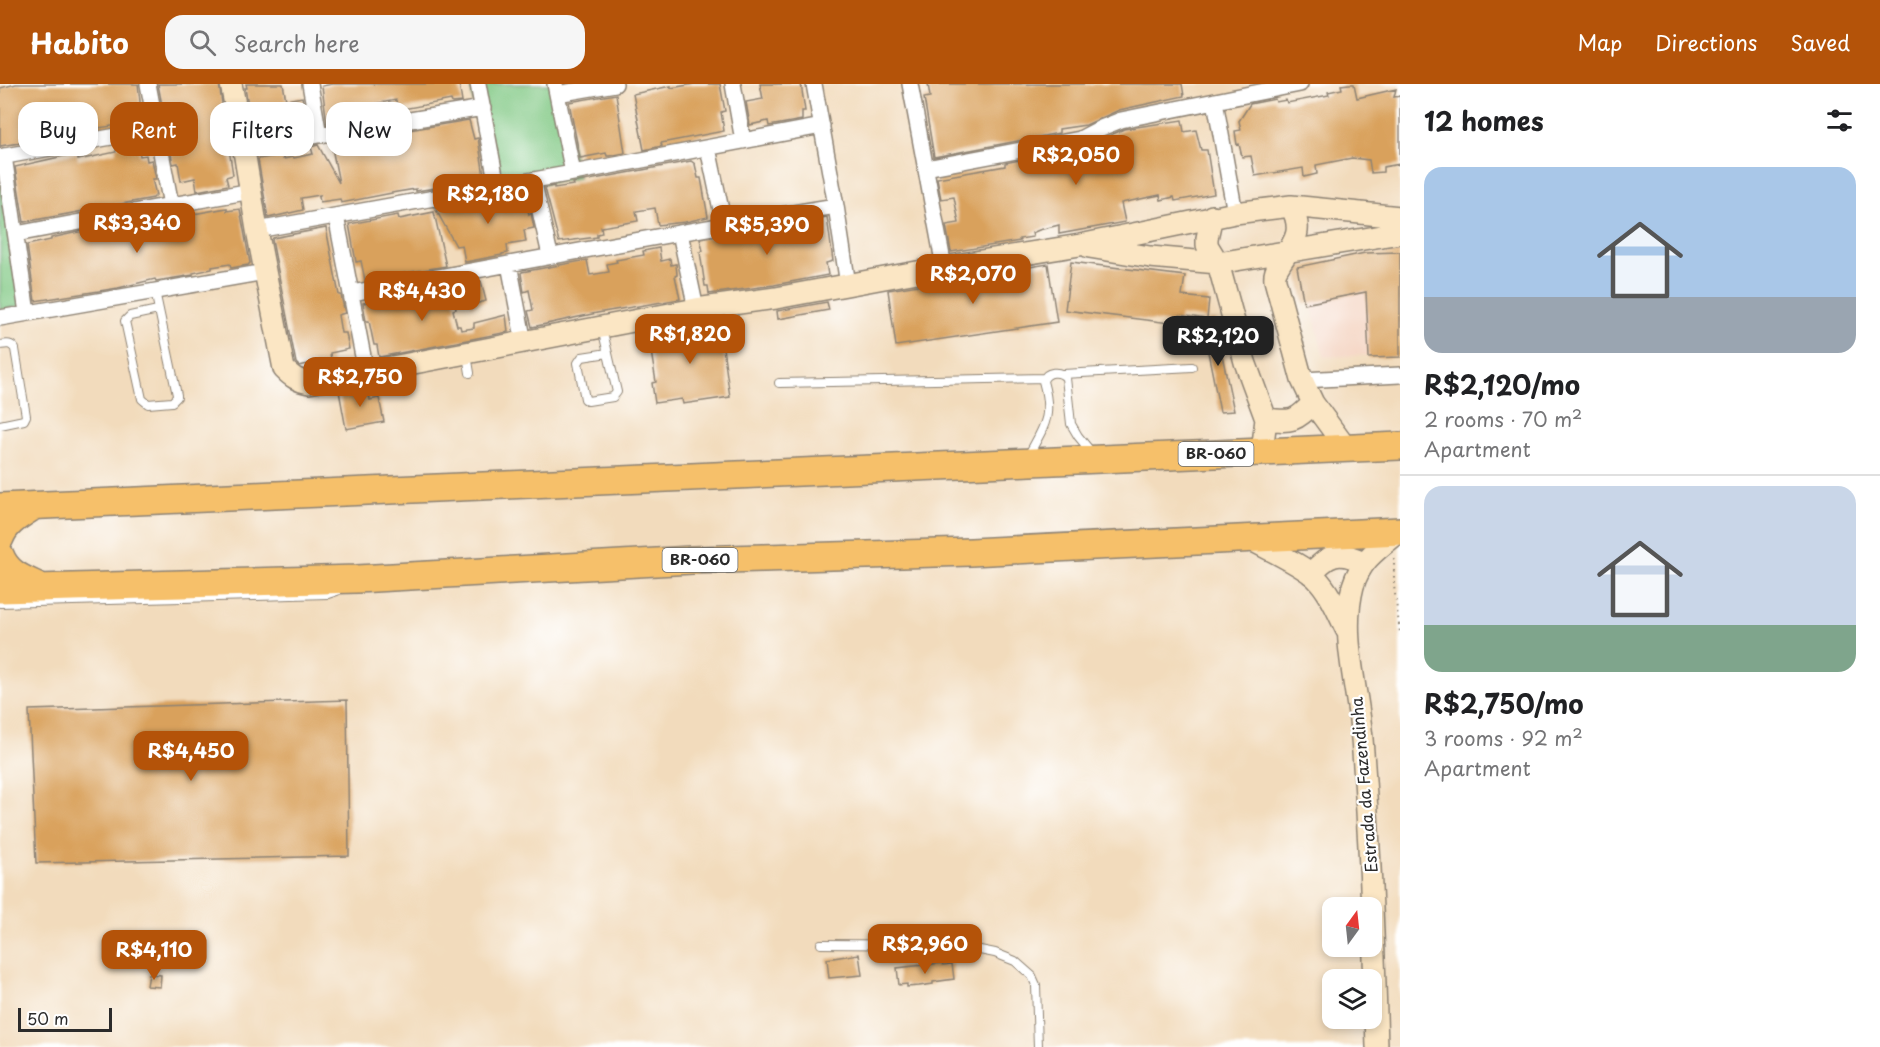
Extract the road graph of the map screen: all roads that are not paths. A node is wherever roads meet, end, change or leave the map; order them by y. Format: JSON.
{"nodes":[{"id":1,"x":148,"y":84,"type":"edge"},
{"id":2,"x":231,"y":84,"type":"edge"},
{"id":3,"x":310,"y":84,"type":"edge"},
{"id":4,"x":478,"y":84,"type":"edge"},
{"id":5,"x":615,"y":84,"type":"edge"},
{"id":6,"x":733,"y":84,"type":"edge"},
{"id":7,"x":814,"y":84,"type":"edge"},
{"id":8,"x":910,"y":84,"type":"edge"},
{"id":9,"x":1300,"y":84,"type":"edge"},
{"id":10,"x":1257,"y":88,"type":"edge"},
{"id":11,"x":556,"y":89,"type":"edge"},
{"id":12,"x":1215,"y":101,"type":"junction"},
{"id":13,"x":151,"y":102,"type":"edge"},
{"id":14,"x":234,"y":102,"type":"edge"},
{"id":15,"x":483,"y":108,"type":"junction"},
{"id":16,"x":822,"y":126,"type":"junction"},
{"id":17,"x":319,"y":135,"type":"junction"},
{"id":18,"x":314,"y":136,"type":"edge"},
{"id":19,"x":110,"y":137,"type":"edge"},
{"id":20,"x":743,"y":141,"type":"junction"},
{"id":21,"x":708,"y":148,"type":"junction"},
{"id":22,"x":161,"y":156,"type":"edge"},
{"id":23,"x":245,"y":156,"type":"edge"},
{"id":24,"x":2,"y":157,"type":"edge"},
{"id":25,"x":926,"y":168,"type":"junction"},
{"id":26,"x":573,"y":173,"type":"junction"},
{"id":27,"x":533,"y":180,"type":"junction"},
{"id":28,"x":497,"y":186,"type":"junction"},
{"id":29,"x":252,"y":192,"type":"junction"},
{"id":30,"x":171,"y":205,"type":"junction"},
{"id":31,"x":836,"y":206,"type":"junction"},
{"id":32,"x":1291,"y":206,"type":"junction"},
{"id":33,"x":1235,"y":213,"type":"junction"},
{"id":34,"x":336,"y":216,"type":"junction"},
{"id":35,"x":1212,"y":216,"type":"junction"},
{"id":36,"x":1400,"y":216,"type":"edge"},
{"id":37,"x":724,"y":224,"type":"junction"},
{"id":38,"x":257,"y":230,"type":"junction"},
{"id":39,"x":680,"y":233,"type":"junction"},
{"id":40,"x":1400,"y":233,"type":"edge"},
{"id":41,"x":16,"y":234,"type":"junction"},
{"id":42,"x":1080,"y":245,"type":"junction"},
{"id":43,"x":1289,"y":250,"type":"junction"},
{"id":44,"x":550,"y":255,"type":"junction"},
{"id":45,"x":1218,"y":263,"type":"junction"},
{"id":46,"x":509,"y":264,"type":"junction"},
{"id":47,"x":944,"y":267,"type":"junction"},
{"id":48,"x":265,"y":272,"type":"junction"},
{"id":49,"x":848,"y":285,"type":"junction"},
{"id":50,"x":154,"y":291,"type":"junction"},
{"id":51,"x":352,"y":292,"type":"junction"},
{"id":52,"x":696,"y":309,"type":"junction"},
{"id":53,"x":158,"y":310,"type":"junction"},
{"id":54,"x":27,"y":313,"type":"junction"},
{"id":55,"x":0,"y":318,"type":"edge"},
{"id":56,"x":602,"y":327,"type":"junction"},
{"id":57,"x":524,"y":343,"type":"junction"},
{"id":58,"x":0,"y":345,"type":"edge"},
{"id":59,"x":608,"y":353,"type":"junction"},
{"id":60,"x":1192,"y":367,"type":"dead end"},
{"id":61,"x":366,"y":372,"type":"junction"},
{"id":62,"x":1063,"y":374,"type":"junction"},
{"id":63,"x":1400,"y":375,"type":"edge"},
{"id":64,"x":1044,"y":378,"type":"junction"},
{"id":65,"x":1302,"y":380,"type":"junction"},
{"id":66,"x":779,"y":383,"type":"dead end"},
{"id":67,"x":1313,"y":403,"type":"junction"},
{"id":68,"x":1266,"y":419,"type":"junction"},
{"id":69,"x":0,"y":425,"type":"edge"},
{"id":70,"x":1400,"y":446,"type":"edge"},
{"id":71,"x":1346,"y":448,"type":"junction"},
{"id":72,"x":1262,"y":452,"type":"junction"},
{"id":73,"x":1097,"y":459,"type":"junction"},
{"id":74,"x":1024,"y":462,"type":"junction"},
{"id":75,"x":34,"y":506,"type":"junction"},
{"id":76,"x":0,"y":507,"type":"edge"},
{"id":77,"x":1399,"y":531,"type":"edge"},
{"id":78,"x":0,"y":538,"type":"edge"},
{"id":79,"x":1250,"y":539,"type":"junction"},
{"id":80,"x":0,"y":555,"type":"edge"},
{"id":81,"x":1363,"y":562,"type":"junction"},
{"id":82,"x":1311,"y":574,"type":"junction"},
{"id":83,"x":357,"y":579,"type":"junction"},
{"id":84,"x":40,"y":587,"type":"junction"},
{"id":85,"x":0,"y":588,"type":"edge"},
{"id":86,"x":0,"y":603,"type":"edge"},
{"id":87,"x":1347,"y":632,"type":"junction"},
{"id":88,"x":821,"y":944,"type":"dead end"},
{"id":89,"x":1038,"y":1047,"type":"edge"},
{"id":90,"x":1377,"y":1047,"type":"edge"}],
"edges":[{"from":1,"to":13,"type":"street"},
{"from":2,"to":14,"type":"street"},
{"from":3,"to":17,"type":"street"},
{"from":4,"to":15,"type":"street"},
{"from":5,"to":11,"type":"street"},
{"from":6,"to":20,"type":"street"},
{"from":7,"to":16,"type":"street"},
{"from":8,"to":25,"type":"street"},
{"from":9,"to":10,"type":"street"},
{"from":10,"to":12,"type":"street"},
{"from":11,"to":26,"type":"street"},
{"from":12,"to":25,"type":"street"},
{"from":12,"to":33,"type":"street"},
{"from":15,"to":17,"type":"street"},
{"from":15,"to":28,"type":"street"},
{"from":16,"to":20,"type":"street"},
{"from":16,"to":31,"type":"street"},
{"from":17,"to":18,"type":"street"},
{"from":19,"to":24,"type":"street"},
{"from":20,"to":21,"type":"street"},
{"from":21,"to":26,"type":"street"},
{"from":21,"to":37,"type":"street"},
{"from":22,"to":30,"type":"street"},
{"from":23,"to":29,"type":"street"},
{"from":24,"to":41,"type":"street"},
{"from":25,"to":47,"type":"street"},
{"from":26,"to":27,"type":"street"},
{"from":27,"to":28,"type":"street"},
{"from":27,"to":44,"type":"street"},
{"from":28,"to":34,"type":"street"},
{"from":29,"to":30,"type":"street"},
{"from":29,"to":38,"type":"street"},
{"from":30,"to":41,"type":"street"},
{"from":31,"to":37,"type":"street"},
{"from":31,"to":49,"type":"street"},
{"from":32,"to":33,"type":"street"},
{"from":32,"to":36,"type":"street"},
{"from":32,"to":43,"type":"street"},
{"from":33,"to":35,"type":"street"},
{"from":34,"to":38,"type":"street"},
{"from":34,"to":51,"type":"street"},
{"from":35,"to":42,"type":"street"},
{"from":35,"to":45,"type":"street"},
{"from":37,"to":39,"type":"street"},
{"from":38,"to":48,"type":"street"},
{"from":39,"to":44,"type":"street"},
{"from":39,"to":52,"type":"street"},
{"from":40,"to":43,"type":"street"},
{"from":41,"to":54,"type":"street"},
{"from":42,"to":45,"type":"street"},
{"from":42,"to":47,"type":"street"},
{"from":43,"to":45,"type":"street"},
{"from":43,"to":65,"type":"street"},
{"from":44,"to":46,"type":"street"},
{"from":45,"to":68,"type":"street"},
{"from":46,"to":51,"type":"street"},
{"from":46,"to":57,"type":"street"},
{"from":47,"to":49,"type":"street"},
{"from":48,"to":50,"type":"street"},
{"from":48,"to":61,"type":"street"},
{"from":49,"to":52,"type":"street"},
{"from":50,"to":53,"type":"lane"},
{"from":50,"to":54,"type":"street"},
{"from":51,"to":61,"type":"street"},
{"from":52,"to":56,"type":"street"},
{"from":53,"to":53,"type":"lane"},
{"from":54,"to":55,"type":"street"},
{"from":56,"to":57,"type":"street"},
{"from":56,"to":59,"type":"lane"},
{"from":57,"to":61,"type":"street"},
{"from":58,"to":69,"type":"lane"},
{"from":59,"to":59,"type":"lane"},
{"from":60,"to":62,"type":"lane"},
{"from":62,"to":64,"type":"lane"},
{"from":62,"to":73,"type":"lane"},
{"from":63,"to":65,"type":"street"},
{"from":64,"to":66,"type":"lane"},
{"from":64,"to":74,"type":"lane"},
{"from":65,"to":67,"type":"street"},
{"from":67,"to":68,"type":"street"},
{"from":67,"to":71,"type":"street"},
{"from":68,"to":72,"type":"street"},
{"from":70,"to":71,"type":"highway","number":"BR-060"},
{"from":71,"to":72,"type":"highway","number":"BR-060"},
{"from":72,"to":73,"type":"highway","number":"BR-060"},
{"from":73,"to":74,"type":"highway","number":"BR-060"},
{"from":74,"to":75,"type":"highway","number":"BR-060"},
{"from":75,"to":76,"type":"highway","number":"BR-060"},
{"from":75,"to":78,"type":"highway"},
{"from":77,"to":79,"type":"highway","number":"BR-060"},
{"from":77,"to":81,"type":"street","name":"Estrada da Fazendinha"},
{"from":79,"to":82,"type":"street","name":"Estrada da Fazendinha"},
{"from":79,"to":83,"type":"highway","number":"BR-060"},
{"from":80,"to":84,"type":"highway"},
{"from":81,"to":82,"type":"street"},
{"from":81,"to":87,"type":"street","name":"Estrada da Fazendinha"},
{"from":82,"to":87,"type":"street","name":"Estrada da Fazendinha"},
{"from":83,"to":84,"type":"highway","number":"BR-060"},
{"from":83,"to":86,"type":"lane"},
{"from":84,"to":85,"type":"highway","number":"BR-060"},
{"from":87,"to":90,"type":"street","name":"Estrada da Fazendinha"},
{"from":88,"to":89,"type":"lane"}]}
